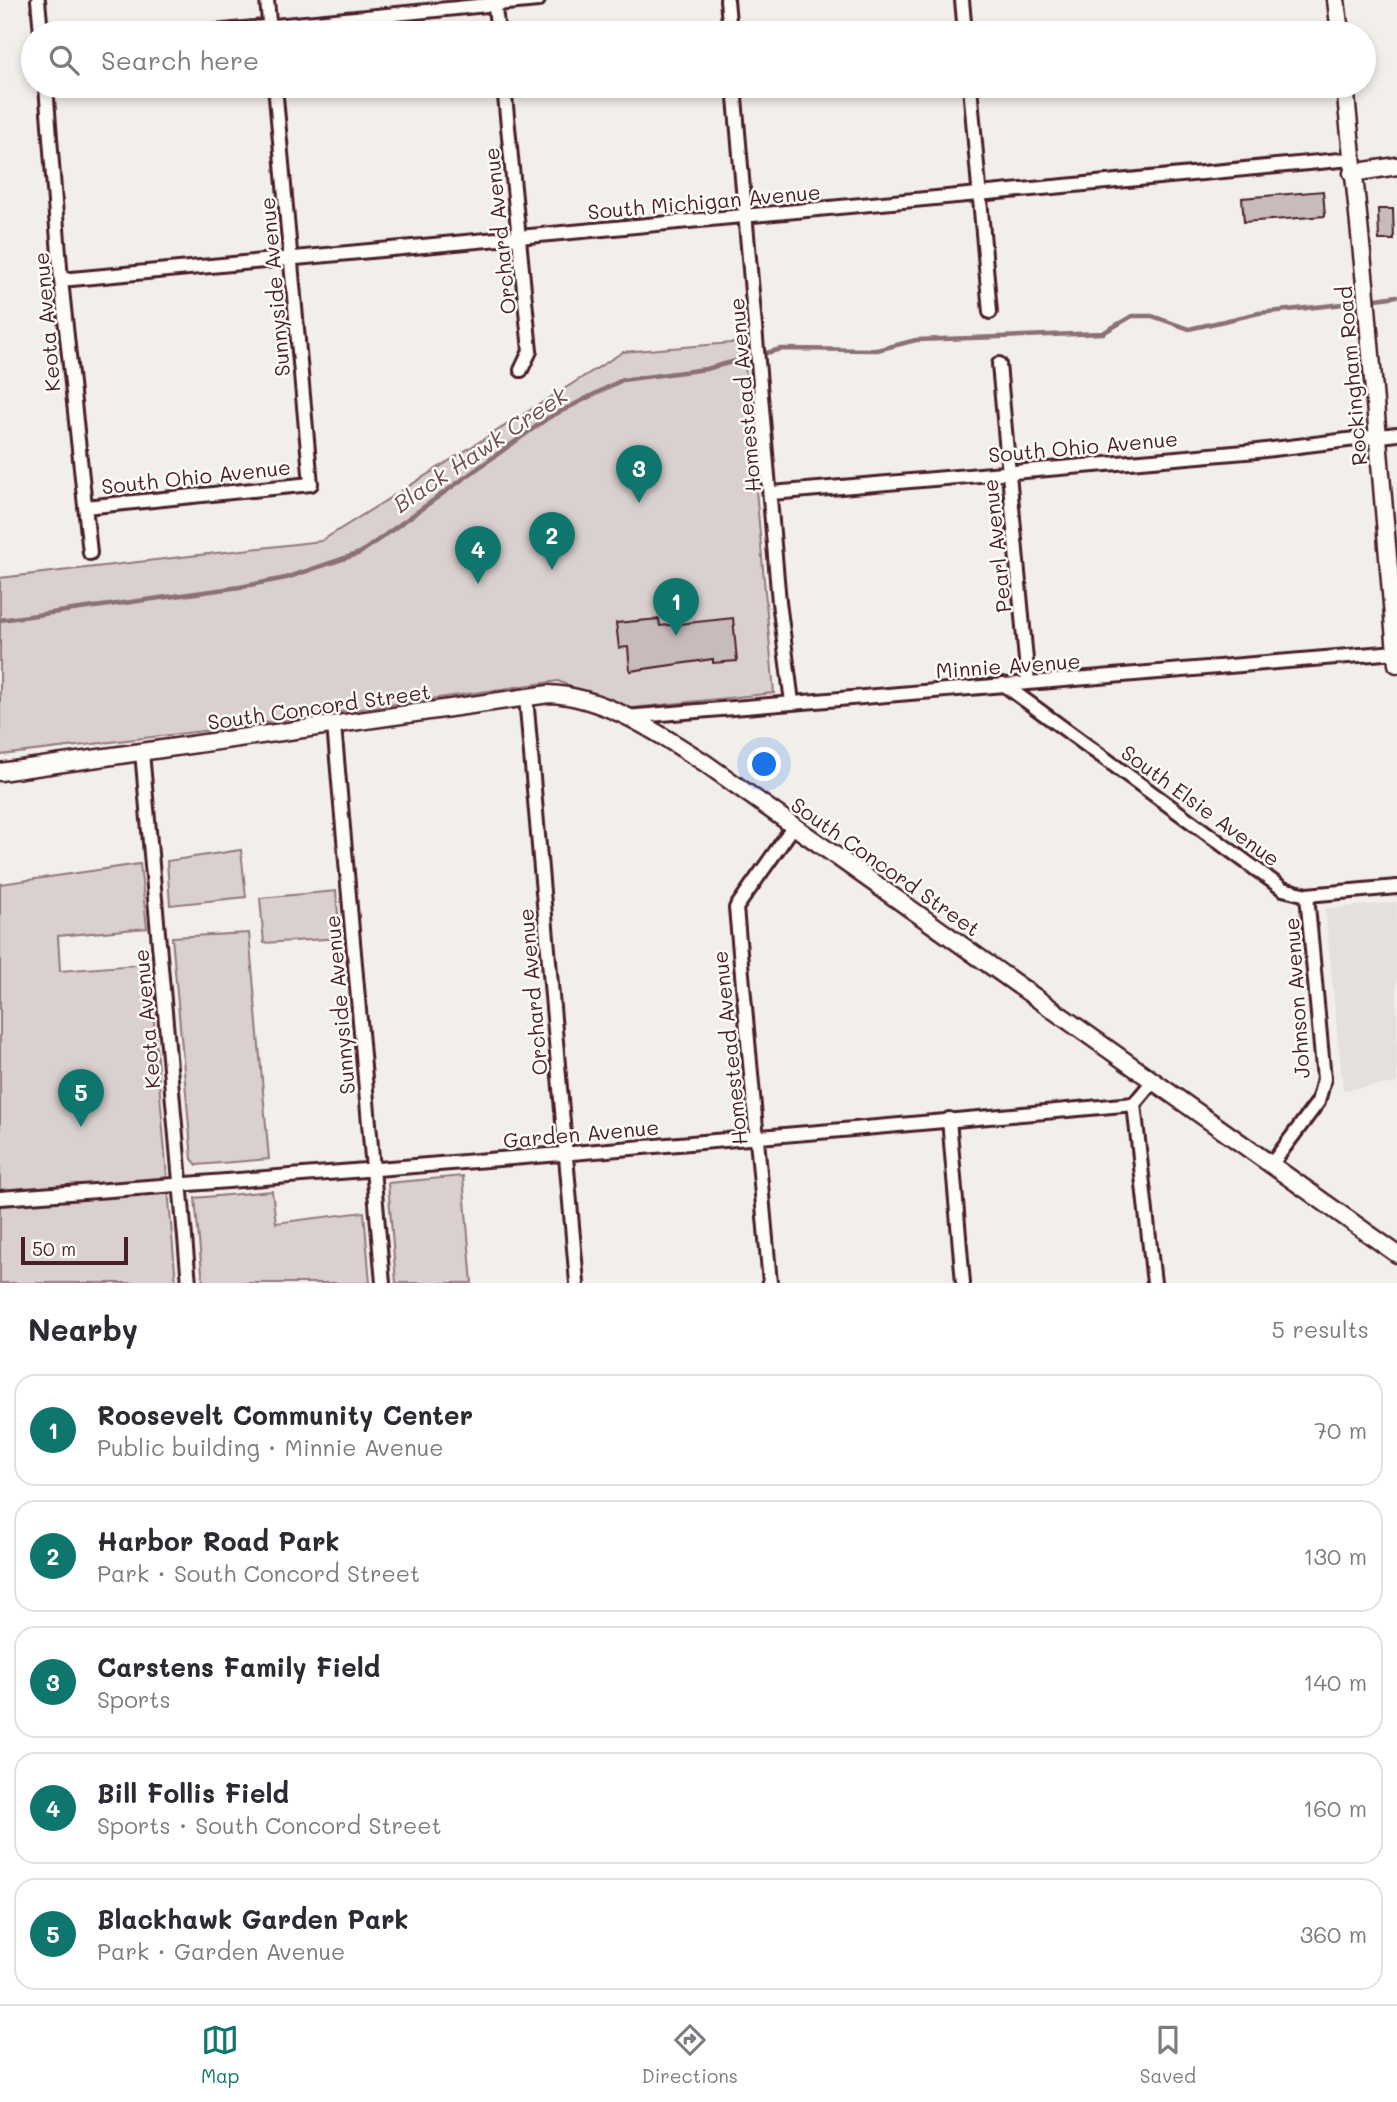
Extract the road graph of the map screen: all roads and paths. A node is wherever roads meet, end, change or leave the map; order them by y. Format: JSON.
{"nodes":[{"id":1,"x":38,"y":0,"type":"edge"},
{"id":2,"x":267,"y":0,"type":"edge"},
{"id":3,"x":538,"y":0,"type":"edge"},
{"id":4,"x":727,"y":0,"type":"edge"},
{"id":5,"x":962,"y":0,"type":"edge"},
{"id":6,"x":1336,"y":0,"type":"edge"},
{"id":7,"x":495,"y":2,"type":"edge"},
{"id":8,"x":40,"y":21,"type":"edge"},
{"id":9,"x":269,"y":21,"type":"edge"},
{"id":10,"x":342,"y":21,"type":"edge"},
{"id":11,"x":497,"y":21,"type":"edge"},
{"id":12,"x":729,"y":21,"type":"edge"},
{"id":13,"x":964,"y":21,"type":"edge"},
{"id":14,"x":1339,"y":21,"type":"edge"},
{"id":15,"x":47,"y":98,"type":"edge"},
{"id":16,"x":276,"y":98,"type":"edge"},
{"id":17,"x":505,"y":98,"type":"edge"},
{"id":18,"x":735,"y":98,"type":"edge"},
{"id":19,"x":971,"y":98,"type":"edge"},
{"id":20,"x":1346,"y":98,"type":"edge"},
{"id":21,"x":1351,"y":166,"type":"junction"},
{"id":22,"x":1397,"y":166,"type":"edge"},
{"id":23,"x":981,"y":196,"type":"junction"},
{"id":24,"x":747,"y":217,"type":"junction"},
{"id":25,"x":521,"y":236,"type":"junction"},
{"id":26,"x":291,"y":260,"type":"junction"},
{"id":27,"x":61,"y":280,"type":"junction"},
{"id":28,"x":990,"y":312,"type":"dead end"},
{"id":29,"x":999,"y":364,"type":"dead end"},
{"id":30,"x":521,"y":370,"type":"dead end"},
{"id":31,"x":1397,"y":434,"type":"edge"},
{"id":32,"x":1377,"y":435,"type":"junction"},
{"id":33,"x":1008,"y":471,"type":"junction"},
{"id":34,"x":311,"y":484,"type":"joint"},
{"id":35,"x":772,"y":493,"type":"junction"},
{"id":36,"x":85,"y":507,"type":"junction"},
{"id":37,"x":90,"y":553,"type":"dead end"},
{"id":38,"x":1396,"y":658,"type":"edge"},
{"id":39,"x":1028,"y":682,"type":"junction"},
{"id":40,"x":1003,"y":684,"type":"junction"},
{"id":41,"x":526,"y":697,"type":"junction"},
{"id":42,"x":792,"y":702,"type":"junction"},
{"id":43,"x":623,"y":717,"type":"junction"},
{"id":44,"x":334,"y":725,"type":"junction"},
{"id":45,"x":142,"y":752,"type":"junction"},
{"id":46,"x":0,"y":772,"type":"edge"},
{"id":47,"x":793,"y":827,"type":"junction"},
{"id":48,"x":1397,"y":887,"type":"edge"},
{"id":49,"x":1307,"y":895,"type":"junction"},
{"id":50,"x":1154,"y":1080,"type":"junction"},
{"id":51,"x":1135,"y":1104,"type":"junction"},
{"id":52,"x":949,"y":1119,"type":"junction"},
{"id":53,"x":757,"y":1139,"type":"junction"},
{"id":54,"x":566,"y":1153,"type":"junction"},
{"id":55,"x":1271,"y":1165,"type":"junction"},
{"id":56,"x":372,"y":1169,"type":"junction"},
{"id":57,"x":180,"y":1186,"type":"junction"},
{"id":58,"x":0,"y":1198,"type":"edge"},
{"id":59,"x":1397,"y":1254,"type":"edge"},
{"id":60,"x":189,"y":1283,"type":"edge"},
{"id":61,"x":383,"y":1283,"type":"edge"},
{"id":62,"x":577,"y":1283,"type":"edge"},
{"id":63,"x":770,"y":1283,"type":"edge"},
{"id":64,"x":963,"y":1283,"type":"edge"},
{"id":65,"x":1154,"y":1283,"type":"edge"}],
"edges":[{"from":1,"to":8,"type":"street"},
{"from":2,"to":9,"type":"street"},
{"from":3,"to":7,"type":"street"},
{"from":4,"to":12,"type":"street"},
{"from":5,"to":13,"type":"street"},
{"from":6,"to":14,"type":"street"},
{"from":7,"to":10,"type":"street"},
{"from":7,"to":11,"type":"street"},
{"from":15,"to":27,"type":"street","name":"Keota Avenue"},
{"from":16,"to":26,"type":"street","name":"Sunnyside Avenue"},
{"from":17,"to":25,"type":"street","name":"Orchard Avenue"},
{"from":18,"to":24,"type":"street","name":"Homestead Avenue"},
{"from":19,"to":23,"type":"street"},
{"from":20,"to":21,"type":"street","name":"Rockingham Road"},
{"from":21,"to":22,"type":"street"},
{"from":21,"to":23,"type":"street","name":"South Michigan Avenue"},
{"from":21,"to":32,"type":"street","name":"Rockingham Road"},
{"from":23,"to":24,"type":"street","name":"South Michigan Avenue"},
{"from":23,"to":28,"type":"street"},
{"from":24,"to":25,"type":"street","name":"South Michigan Avenue"},
{"from":24,"to":35,"type":"street","name":"Homestead Avenue"},
{"from":25,"to":26,"type":"street","name":"South Michigan Avenue"},
{"from":25,"to":30,"type":"street","name":"Orchard Avenue"},
{"from":26,"to":27,"type":"street","name":"South Michigan Avenue"},
{"from":26,"to":34,"type":"street","name":"Sunnyside Avenue"},
{"from":27,"to":36,"type":"street","name":"Keota Avenue"},
{"from":29,"to":33,"type":"street","name":"Pearl Avenue"},
{"from":31,"to":32,"type":"street","name":"South Ohio Avenue"},
{"from":32,"to":33,"type":"street","name":"South Ohio Avenue"},
{"from":32,"to":38,"type":"street","name":"Rockingham Road"},
{"from":33,"to":35,"type":"street","name":"South Ohio Avenue"},
{"from":33,"to":39,"type":"street","name":"Pearl Avenue"},
{"from":34,"to":36,"type":"street","name":"South Ohio Avenue"},
{"from":35,"to":42,"type":"street","name":"Homestead Avenue"},
{"from":36,"to":37,"type":"street","name":"Keota Avenue"},
{"from":38,"to":39,"type":"street","name":"Minnie Avenue"},
{"from":39,"to":40,"type":"street","name":"Minnie Avenue"},
{"from":40,"to":42,"type":"street","name":"Minnie Avenue"},
{"from":40,"to":49,"type":"street","name":"South Elsie Avenue"},
{"from":41,"to":43,"type":"street","name":"South Concord Street"},
{"from":41,"to":44,"type":"street","name":"South Concord Street"},
{"from":41,"to":54,"type":"street","name":"Orchard Avenue"},
{"from":42,"to":43,"type":"street","name":"Minnie Avenue"},
{"from":43,"to":47,"type":"street","name":"South Concord Street"},
{"from":44,"to":45,"type":"street","name":"South Concord Street"},
{"from":44,"to":56,"type":"street","name":"Sunnyside Avenue"},
{"from":45,"to":46,"type":"street","name":"South Concord Street"},
{"from":45,"to":57,"type":"street","name":"Keota Avenue"},
{"from":47,"to":50,"type":"street","name":"South Concord Street"},
{"from":47,"to":53,"type":"street","name":"Homestead Avenue"},
{"from":48,"to":49,"type":"street","name":"South Elsie Avenue"},
{"from":49,"to":55,"type":"street","name":"Johnson Avenue"},
{"from":50,"to":51,"type":"street"},
{"from":50,"to":55,"type":"street","name":"South Concord Street"},
{"from":51,"to":52,"type":"street","name":"Garden Avenue"},
{"from":51,"to":65,"type":"street"},
{"from":52,"to":53,"type":"street","name":"Garden Avenue"},
{"from":52,"to":64,"type":"street"},
{"from":53,"to":54,"type":"street","name":"Garden Avenue"},
{"from":53,"to":63,"type":"street","name":"Homestead Avenue"},
{"from":54,"to":56,"type":"street","name":"Garden Avenue"},
{"from":54,"to":62,"type":"street","name":"Orchard Avenue"},
{"from":55,"to":59,"type":"street","name":"South Concord Street"},
{"from":56,"to":57,"type":"street","name":"Garden Avenue"},
{"from":56,"to":61,"type":"street","name":"Sunnyside Avenue"},
{"from":57,"to":58,"type":"street","name":"Garden Avenue"},
{"from":57,"to":60,"type":"street","name":"Keota Avenue"}]}
